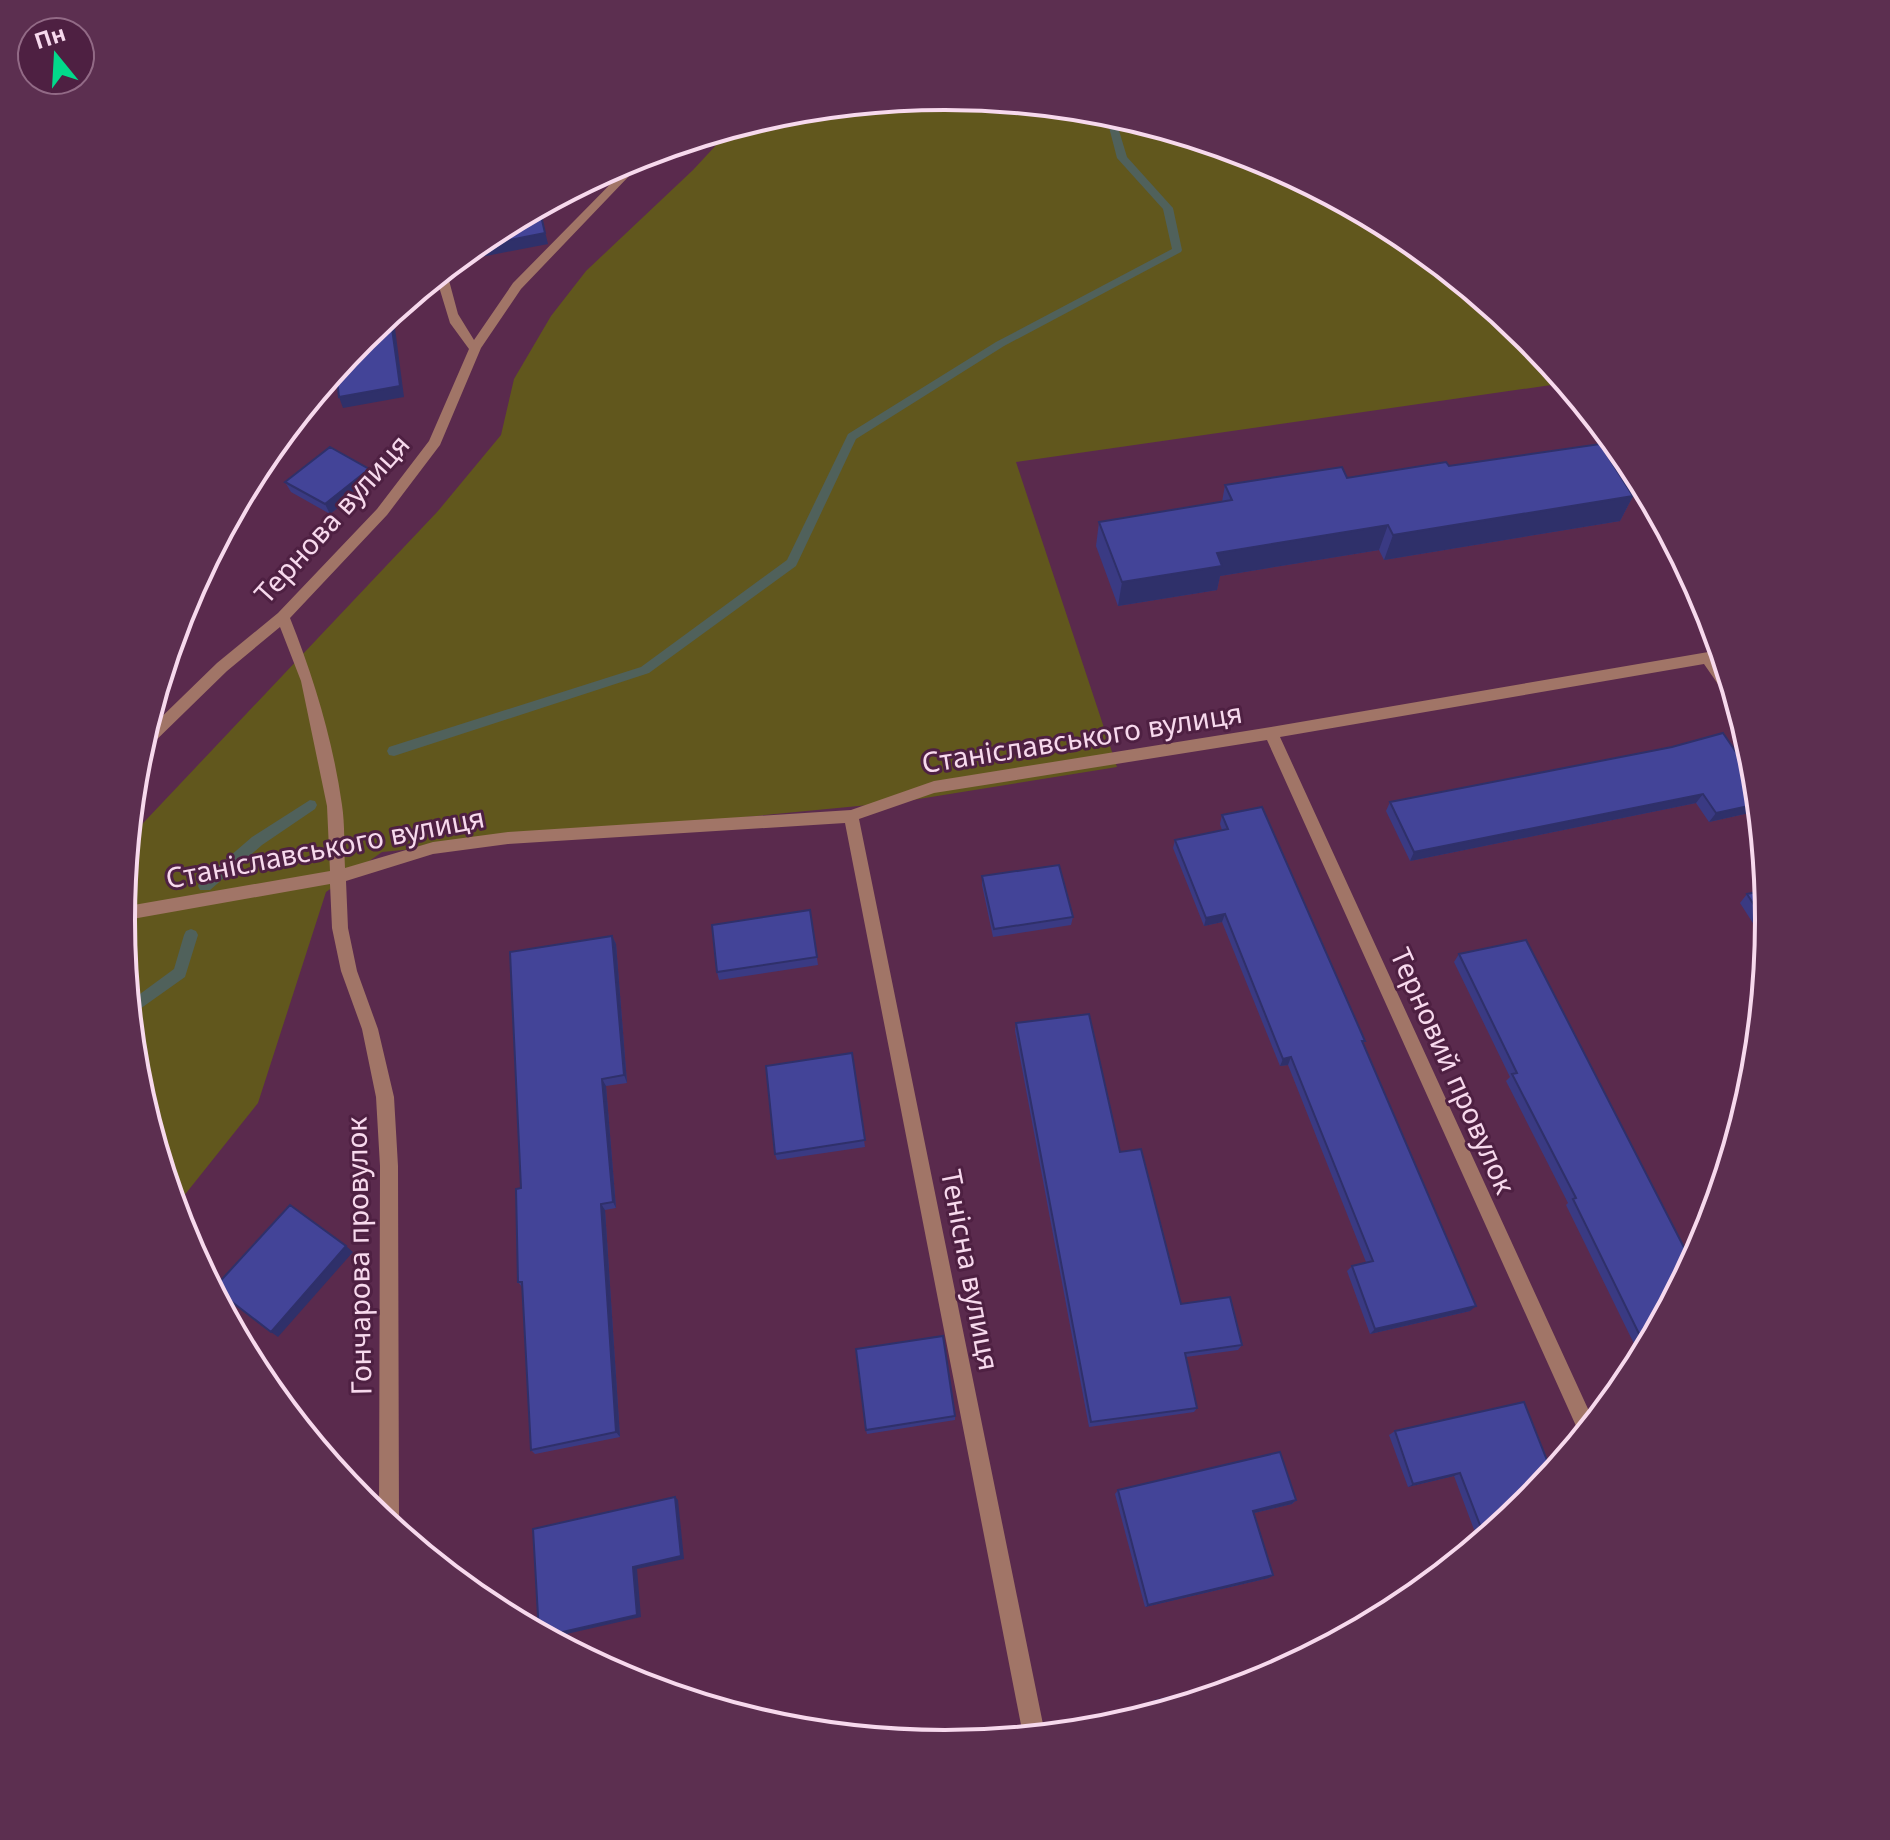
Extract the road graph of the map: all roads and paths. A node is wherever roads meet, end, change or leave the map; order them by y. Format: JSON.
{"nodes":[{"id":1,"x":623,"y":177,"type":"edge"},
{"id":2,"x":443,"y":284,"type":"edge"},
{"id":3,"x":475,"y":348,"type":"junction"},
{"id":4,"x":283,"y":617,"type":"junction"},
{"id":5,"x":1711,"y":658,"type":"edge"},
{"id":6,"x":159,"y":729,"type":"edge"},
{"id":7,"x":1271,"y":733,"type":"junction"},
{"id":8,"x":851,"y":816,"type":"junction"},
{"id":9,"x":339,"y":876,"type":"junction"},
{"id":10,"x":135,"y":912,"type":"edge"},
{"id":11,"x":1582,"y":1420,"type":"edge"},
{"id":12,"x":389,"y":1509,"type":"edge"},
{"id":13,"x":1032,"y":1725,"type":"edge"}],
"edges":[{"from":1,"to":3,"type":"street","name":"Тернова вулиця"},
{"from":2,"to":3,"type":"street"},
{"from":3,"to":4,"type":"street","name":"Тернова вулиця"},
{"from":4,"to":6,"type":"street","name":"Тернова вулиця"},
{"from":4,"to":9,"type":"street","name":"Гончарова провулок"},
{"from":5,"to":7,"type":"street","name":"Станіславського вулиця"},
{"from":7,"to":8,"type":"street","name":"Станіславського вулиця"},
{"from":7,"to":11,"type":"street","name":"Терновий провулок"},
{"from":8,"to":9,"type":"street","name":"Станіславського вулиця"},
{"from":8,"to":13,"type":"street","name":"Тенісна вулиця"},
{"from":9,"to":10,"type":"street","name":"Станіславського вулиця"},
{"from":9,"to":12,"type":"street","name":"Гончарова провулок"}]}
